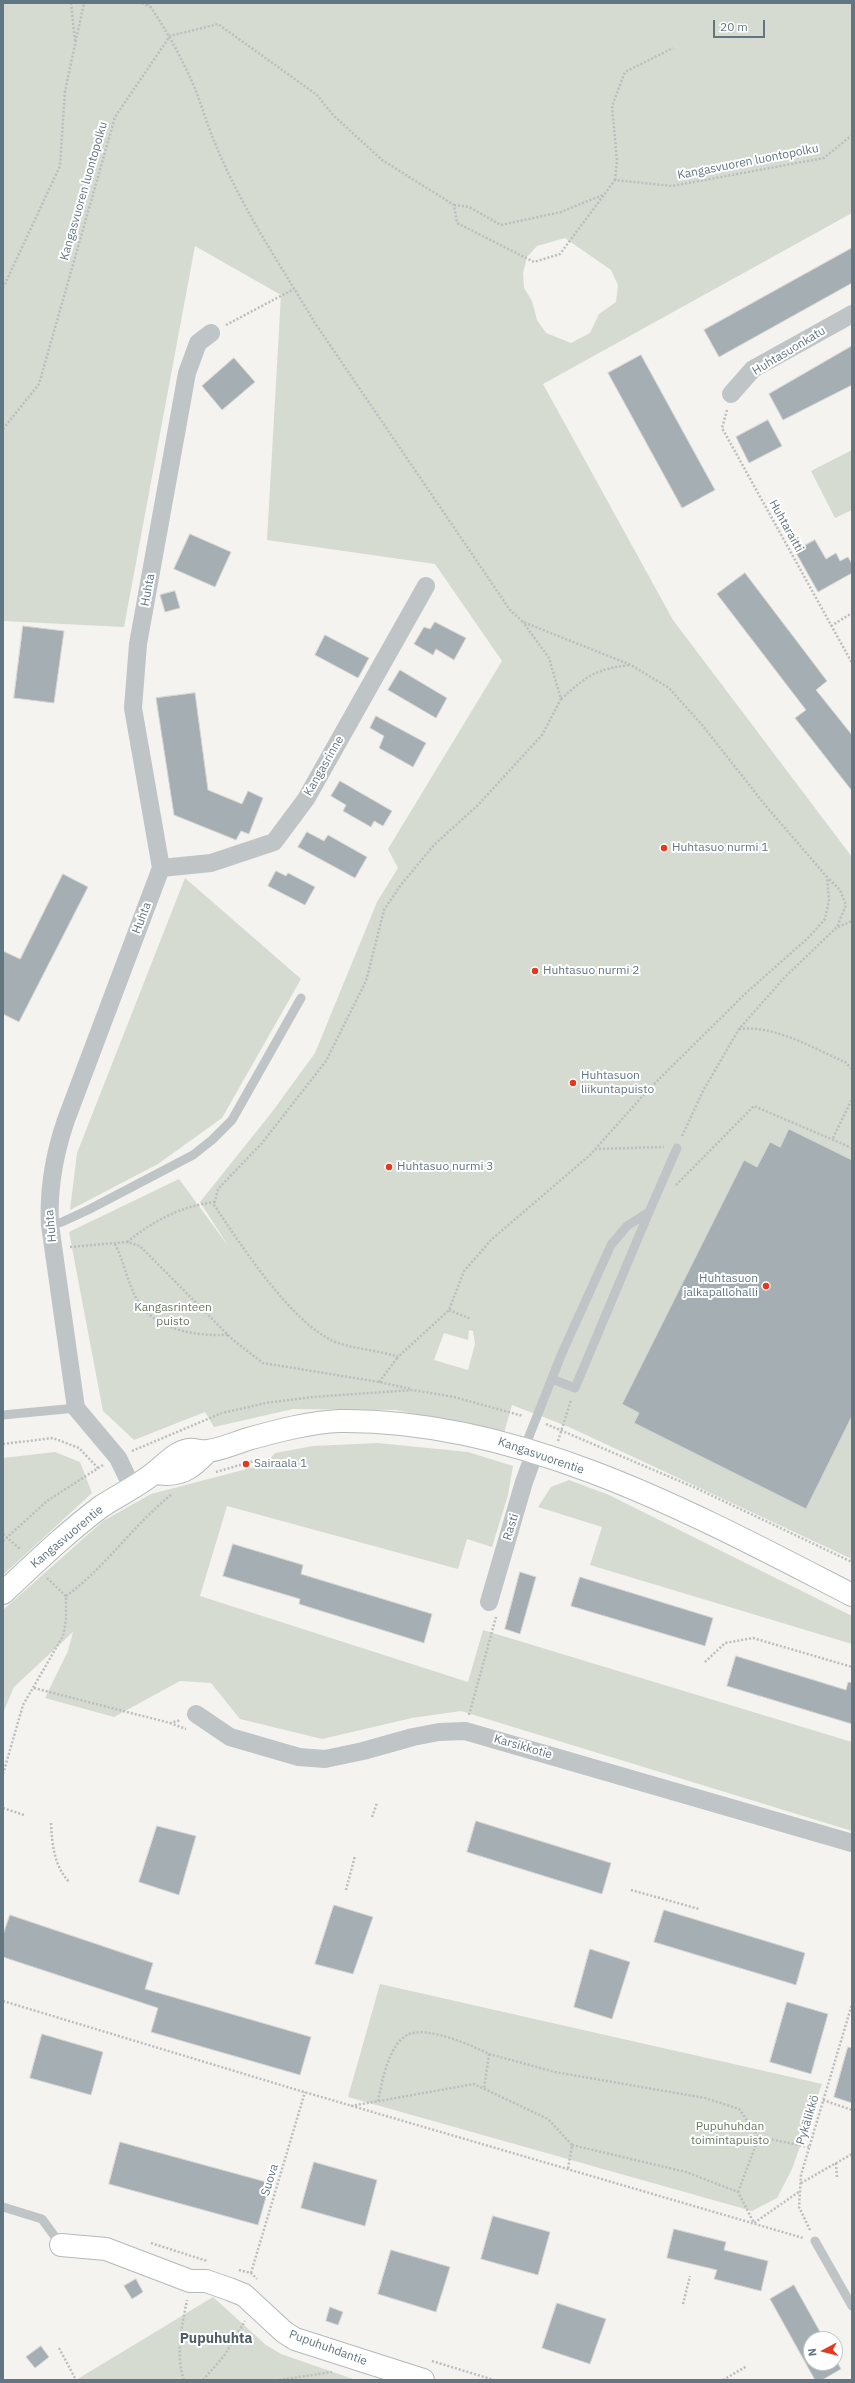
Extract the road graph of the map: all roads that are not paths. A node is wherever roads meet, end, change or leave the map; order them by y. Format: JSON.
{"nodes":[{"id":1,"x":852,"y":314,"type":"edge"},
{"id":2,"x":211,"y":333,"type":"road end"},
{"id":3,"x":731,"y":394,"type":"road end"},
{"id":4,"x":426,"y":586,"type":"dead end"},
{"id":5,"x":161,"y":868,"type":"junction"},
{"id":6,"x":301,"y":998,"type":"dead end"},
{"id":7,"x":677,"y":1148,"type":"road end"},
{"id":8,"x":649,"y":1212,"type":"junction"},
{"id":9,"x":50,"y":1225,"type":"junction"},
{"id":10,"x":552,"y":1380,"type":"junction"},
{"id":11,"x":76,"y":1408,"type":"junction"},
{"id":12,"x":3,"y":1415,"type":"edge"},
{"id":13,"x":208,"y":1451,"type":"junction"},
{"id":14,"x":529,"y":1451,"type":"junction"},
{"id":15,"x":155,"y":1473,"type":"junction"},
{"id":16,"x":132,"y":1487,"type":"junction"},
{"id":17,"x":3,"y":1593,"type":"edge"},
{"id":18,"x":852,"y":1596,"type":"edge"},
{"id":19,"x":489,"y":1602,"type":"dead end"},
{"id":20,"x":196,"y":1714,"type":"road end"},
{"id":21,"x":852,"y":1842,"type":"edge"},
{"id":22,"x":3,"y":2208,"type":"edge"},
{"id":23,"x":816,"y":2241,"type":"road end"},
{"id":24,"x":61,"y":2245,"type":"joint"},
{"id":25,"x":852,"y":2306,"type":"edge"},
{"id":26,"x":424,"y":2370,"type":"edge"}],
"edges":[{"from":1,"to":3,"type":"street","name":"Huhtasuonkatu"},
{"from":2,"to":5,"type":"street","name":"Huhta"},
{"from":4,"to":5,"type":"street","name":"Kangasrinne"},
{"from":5,"to":9,"type":"street","name":"Huhta"},
{"from":6,"to":9,"type":"lane"},
{"from":7,"to":8,"type":"lane"},
{"from":8,"to":10,"type":"lane"},
{"from":8,"to":10,"type":"lane"},
{"from":9,"to":11,"type":"street","name":"Huhta"},
{"from":10,"to":14,"type":"lane"},
{"from":11,"to":12,"type":"lane"},
{"from":11,"to":16,"type":"street"},
{"from":13,"to":14,"type":"main road","name":"Kangasvuorentie"},
{"from":13,"to":15,"type":"main road","name":"Kangasvuorentie"},
{"from":13,"to":15,"type":"main road"},
{"from":14,"to":18,"type":"main road","name":"Kangasvuorentie"},
{"from":14,"to":19,"type":"street","name":"Rasti"},
{"from":15,"to":16,"type":"main road","name":"Kangasvuorentie"},
{"from":16,"to":17,"type":"main road","name":"Kangasvuorentie"},
{"from":20,"to":21,"type":"street","name":"Karsikkotie"},
{"from":22,"to":24,"type":"lane"},
{"from":23,"to":25,"type":"lane"},
{"from":24,"to":26,"type":"main road","name":"Pupuhuhdantie"}]}
